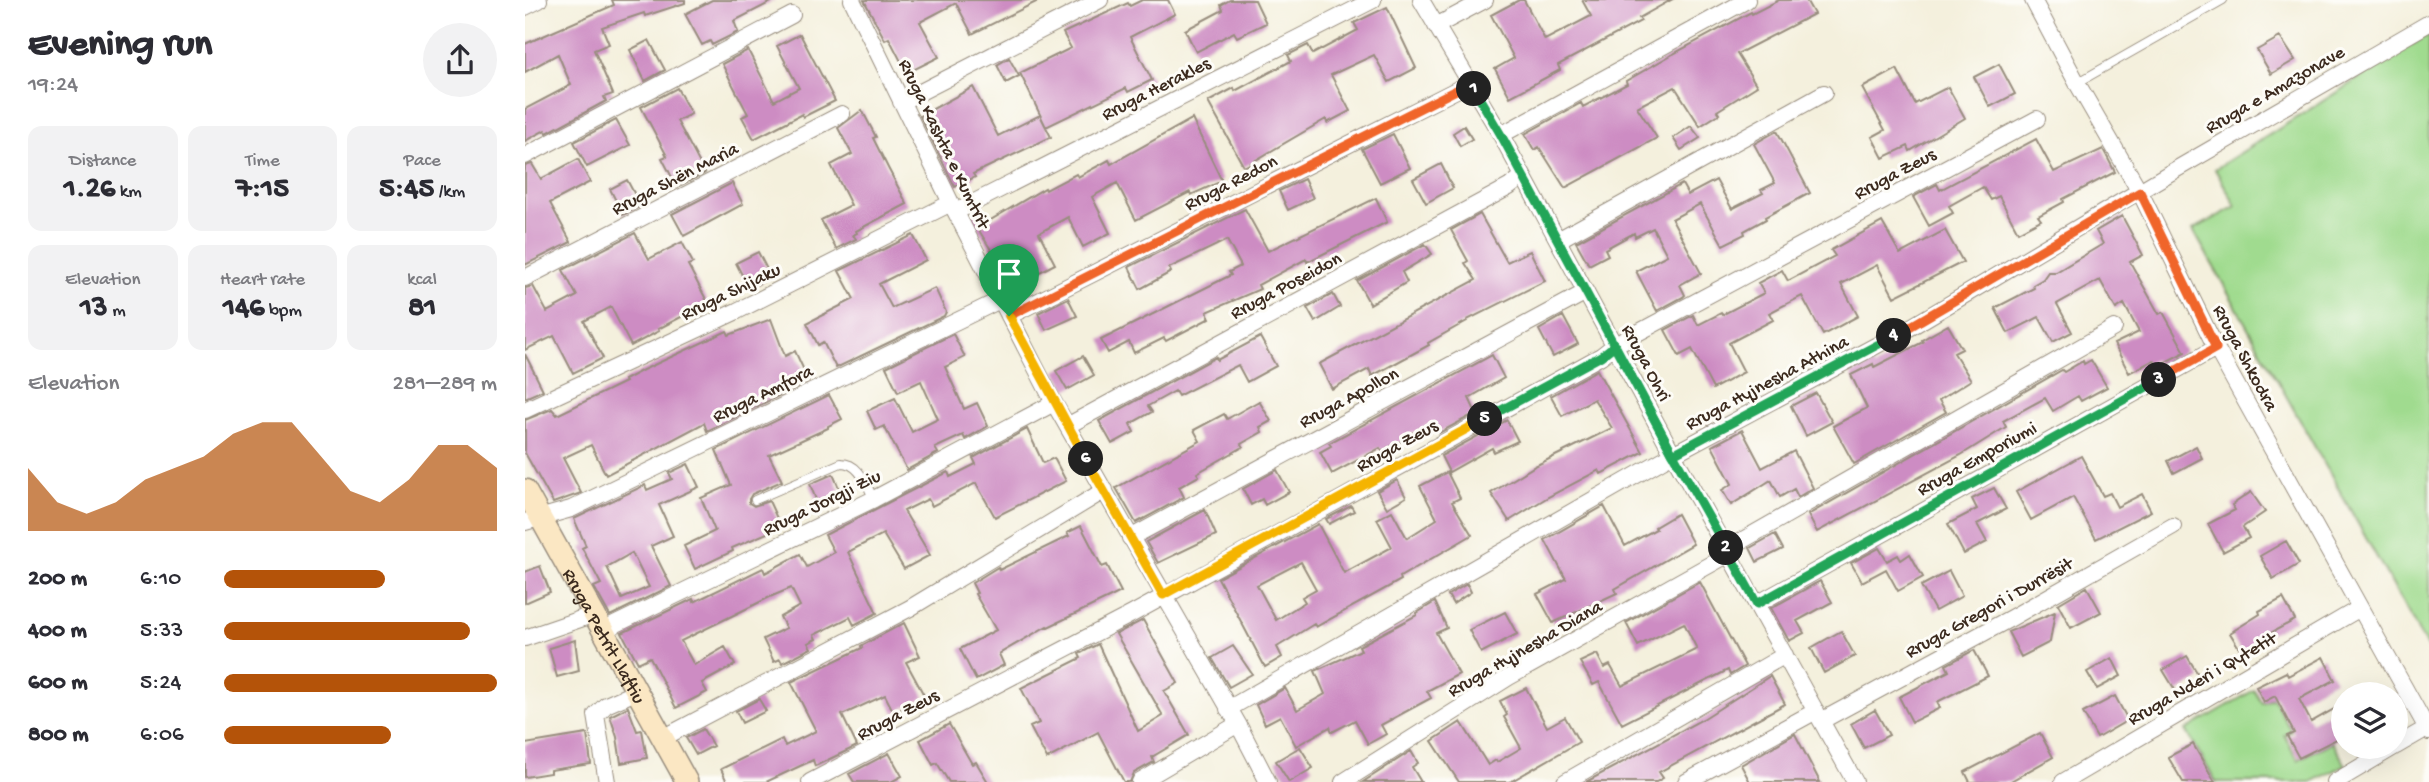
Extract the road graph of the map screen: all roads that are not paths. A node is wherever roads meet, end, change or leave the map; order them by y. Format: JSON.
{"nodes":[{"id":1,"x":538,"y":0,"type":"edge"},
{"id":2,"x":1100,"y":0,"type":"edge"},
{"id":3,"x":1373,"y":0,"type":"edge"},
{"id":4,"x":1421,"y":0,"type":"edge"},
{"id":5,"x":1485,"y":0,"type":"edge"},
{"id":6,"x":1747,"y":0,"type":"edge"},
{"id":7,"x":2033,"y":0,"type":"edge"},
{"id":8,"x":2223,"y":0,"type":"edge"},
{"id":9,"x":854,"y":1,"type":"edge"},
{"id":10,"x":525,"y":7,"type":"edge"},
{"id":11,"x":792,"y":15,"type":"dead end"},
{"id":12,"x":2429,"y":23,"type":"edge"},
{"id":13,"x":1436,"y":26,"type":"junction"},
{"id":14,"x":1470,"y":83,"type":"junction"},
{"id":15,"x":2077,"y":83,"type":"junction"},
{"id":16,"x":1824,"y":93,"type":"dead end"},
{"id":17,"x":901,"y":102,"type":"junction"},
{"id":18,"x":842,"y":114,"type":"dead end"},
{"id":19,"x":2038,"y":119,"type":"dead end"},
{"id":20,"x":1501,"y":135,"type":"junction"},
{"id":21,"x":525,"y":156,"type":"edge"},
{"id":22,"x":1522,"y":177,"type":"junction"},
{"id":23,"x":2140,"y":192,"type":"junction"},
{"id":24,"x":954,"y":207,"type":"junction"},
{"id":25,"x":1558,"y":240,"type":"junction"},
{"id":26,"x":525,"y":278,"type":"edge"},
{"id":27,"x":1586,"y":292,"type":"junction"},
{"id":28,"x":1000,"y":300,"type":"junction"},
{"id":29,"x":1009,"y":316,"type":"junction"},
{"id":30,"x":2114,"y":328,"type":"dead end"},
{"id":31,"x":1615,"y":345,"type":"junction"},
{"id":32,"x":2216,"y":348,"type":"junction"},
{"id":33,"x":1054,"y":403,"type":"junction"},
{"id":34,"x":525,"y":410,"type":"edge"},
{"id":35,"x":1067,"y":426,"type":"junction"},
{"id":36,"x":1673,"y":454,"type":"junction"},
{"id":37,"x":525,"y":489,"type":"edge"},
{"id":38,"x":1105,"y":490,"type":"junction"},
{"id":39,"x":874,"y":499,"type":"junction"},
{"id":40,"x":755,"y":500,"type":"dead end"},
{"id":41,"x":533,"y":521,"type":"edge"},
{"id":42,"x":2173,"y":526,"type":"dead end"},
{"id":43,"x":1131,"y":538,"type":"junction"},
{"id":44,"x":1728,"y":552,"type":"junction"},
{"id":45,"x":1163,"y":595,"type":"junction"},
{"id":46,"x":1757,"y":604,"type":"junction"},
{"id":47,"x":2360,"y":608,"type":"junction"},
{"id":48,"x":600,"y":622,"type":"junction"},
{"id":49,"x":525,"y":638,"type":"edge"},
{"id":50,"x":1785,"y":655,"type":"junction"},
{"id":51,"x":638,"y":691,"type":"junction"},
{"id":52,"x":1228,"y":709,"type":"junction"},
{"id":53,"x":1818,"y":716,"type":"junction"},
{"id":54,"x":1238,"y":724,"type":"junction"},
{"id":55,"x":2428,"y":730,"type":"edge"},
{"id":56,"x":663,"y":738,"type":"junction"},
{"id":57,"x":2408,"y":740,"type":"edge"},
{"id":58,"x":2374,"y":759,"type":"edge"},
{"id":59,"x":607,"y":782,"type":"edge"},
{"id":60,"x":687,"y":782,"type":"edge"},
{"id":61,"x":810,"y":782,"type":"edge"},
{"id":62,"x":1140,"y":782,"type":"edge"},
{"id":63,"x":1268,"y":782,"type":"edge"},
{"id":64,"x":1343,"y":782,"type":"edge"},
{"id":65,"x":1565,"y":782,"type":"edge"},
{"id":66,"x":1686,"y":782,"type":"edge"},
{"id":67,"x":1855,"y":782,"type":"edge"},
{"id":68,"x":2063,"y":782,"type":"edge"},
{"id":69,"x":2335,"y":782,"type":"edge"}],
"edges":[{"from":1,"to":10,"type":"street"},
{"from":2,"to":17,"type":"street"},
{"from":3,"to":24,"type":"street","name":"Rruga Herakles"},
{"from":4,"to":13,"type":"street","name":"Rruga Ohri"},
{"from":5,"to":13,"type":"street"},
{"from":6,"to":20,"type":"street"},
{"from":7,"to":15,"type":"street","name":"Rruga Shkodra"},
{"from":8,"to":15,"type":"lane"},
{"from":9,"to":17,"type":"street","name":"Rruga Kashta e Kumtrit"},
{"from":11,"to":21,"type":"street"},
{"from":12,"to":23,"type":"street","name":"Rruga e Amazonave"},
{"from":13,"to":14,"type":"street","name":"Rruga Ohri"},
{"from":14,"to":20,"type":"street","name":"Rruga Ohri"},
{"from":14,"to":29,"type":"street","name":"Rruga Redon"},
{"from":15,"to":23,"type":"street","name":"Rruga Shkodra"},
{"from":16,"to":25,"type":"street"},
{"from":17,"to":24,"type":"street","name":"Rruga Kashta e Kumtrit"},
{"from":18,"to":26,"type":"street","name":"Rruga Shën Maria"},
{"from":19,"to":31,"type":"street","name":"Rruga Zeus"},
{"from":20,"to":22,"type":"street","name":"Rruga Ohri"},
{"from":22,"to":25,"type":"street","name":"Rruga Ohri"},
{"from":22,"to":35,"type":"street","name":"Rruga Poseidon"},
{"from":23,"to":32,"type":"street","name":"Rruga Shkodra"},
{"from":23,"to":36,"type":"street","name":"Rruga Hyjnesha Athina"},
{"from":24,"to":28,"type":"street","name":"Rruga Kashta e Kumtrit"},
{"from":24,"to":34,"type":"street","name":"Rruga Shijaku"},
{"from":25,"to":27,"type":"street","name":"Rruga Ohri"},
{"from":27,"to":31,"type":"street","name":"Rruga Ohri"},
{"from":27,"to":43,"type":"street","name":"Rruga Apollon"},
{"from":28,"to":29,"type":"street","name":"Rruga Kashta e Kumtrit"},
{"from":28,"to":41,"type":"street","name":"Rruga Amfora"},
{"from":29,"to":33,"type":"street","name":"Rruga Kashta e Kumtrit"},
{"from":30,"to":44,"type":"street","name":"Rruga Hyjnesha Diana"},
{"from":31,"to":36,"type":"street","name":"Rruga Ohri"},
{"from":31,"to":45,"type":"street","name":"Rruga Zeus"},
{"from":32,"to":46,"type":"street","name":"Rruga Emporiumi"},
{"from":32,"to":47,"type":"street","name":"Rruga Shkodra"},
{"from":33,"to":35,"type":"street","name":"Rruga Kashta e Kumtrit"},
{"from":33,"to":39,"type":"street","name":"Rruga Jorgji Ziu"},
{"from":35,"to":38,"type":"street","name":"Rruga Kashta e Kumtrit"},
{"from":36,"to":44,"type":"street","name":"Rruga Ohri"},
{"from":36,"to":52,"type":"street","name":"Rruga Hyjnesha Athina"},
{"from":37,"to":41,"type":"main road","name":"Rruga Petrit Llaftiu"},
{"from":38,"to":43,"type":"street","name":"Rruga Kashta e Kumtrit"},
{"from":38,"to":56,"type":"street"},
{"from":39,"to":40,"type":"lane"},
{"from":39,"to":48,"type":"street","name":"Rruga Jorgji Ziu"},
{"from":41,"to":48,"type":"main road","name":"Rruga Petrit Llaftiu"},
{"from":42,"to":53,"type":"street","name":"Rruga Gregori i Durrësit"},
{"from":43,"to":45,"type":"street","name":"Rruga Kashta e Kumtrit"},
{"from":44,"to":46,"type":"street","name":"Rruga Ohri"},
{"from":44,"to":64,"type":"street","name":"Rruga Hyjnesha Diana"},
{"from":45,"to":52,"type":"street","name":"Rruga Kashta e Kumtrit"},
{"from":45,"to":61,"type":"street","name":"Rruga Zeus"},
{"from":46,"to":50,"type":"street","name":"Rruga Ohri"},
{"from":47,"to":55,"type":"street","name":"Rruga Shkodra"},
{"from":47,"to":68,"type":"street","name":"Rruga Nderi i Qytetit"},
{"from":48,"to":49,"type":"street","name":"Rruga Jorgji Ziu"},
{"from":48,"to":51,"type":"main road","name":"Rruga Petrit Llaftiu"},
{"from":50,"to":53,"type":"street","name":"Rruga Ohri"},
{"from":50,"to":65,"type":"street"},
{"from":51,"to":56,"type":"main road","name":"Rruga Petrit Llaftiu"},
{"from":51,"to":59,"type":"street"},
{"from":52,"to":54,"type":"street","name":"Rruga Kashta e Kumtrit"},
{"from":53,"to":66,"type":"street","name":"Rruga Gregori i Durrësit"},
{"from":53,"to":67,"type":"street","name":"Rruga Ohri"},
{"from":54,"to":62,"type":"street"},
{"from":54,"to":63,"type":"street","name":"Rruga Kashta e Kumtrit"},
{"from":55,"to":57,"type":"street"},
{"from":56,"to":60,"type":"main road","name":"Rruga Petrit Llaftiu"},
{"from":58,"to":69,"type":"street"}]}
